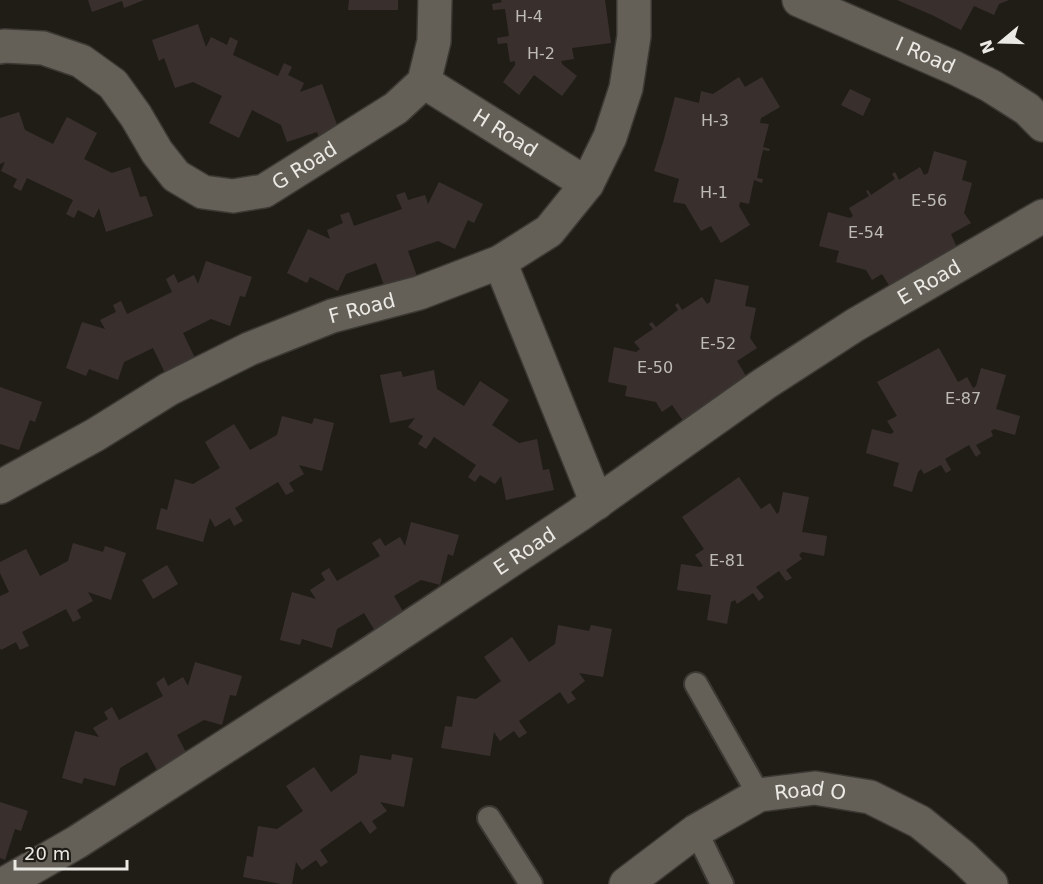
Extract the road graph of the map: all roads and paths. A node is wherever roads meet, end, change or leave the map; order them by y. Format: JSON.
{"nodes":[{"id":1,"x":435,"y":0,"type":"edge"},
{"id":2,"x":634,"y":0,"type":"edge"},
{"id":3,"x":799,"y":0,"type":"edge"},
{"id":4,"x":0,"y":47,"type":"edge"},
{"id":5,"x":424,"y":82,"type":"junction"},
{"id":6,"x":1043,"y":125,"type":"edge"},
{"id":7,"x":588,"y":184,"type":"junction"},
{"id":8,"x":1043,"y":216,"type":"edge"},
{"id":9,"x":500,"y":262,"type":"junction"},
{"id":10,"x":0,"y":487,"type":"edge"},
{"id":11,"x":597,"y":503,"type":"junction"},
{"id":12,"x":696,"y":684,"type":"dead end"},
{"id":13,"x":759,"y":795,"type":"junction"},
{"id":14,"x":489,"y":818,"type":"dead end"},
{"id":15,"x":696,"y":831,"type":"junction"},
{"id":16,"x":4,"y":884,"type":"edge"},
{"id":17,"x":531,"y":884,"type":"edge"},
{"id":18,"x":626,"y":884,"type":"edge"},
{"id":19,"x":722,"y":884,"type":"edge"},
{"id":20,"x":991,"y":884,"type":"edge"}],
"edges":[{"from":1,"to":5,"type":"street"},
{"from":2,"to":7,"type":"street"},
{"from":3,"to":6,"type":"street","name":"I Road"},
{"from":4,"to":5,"type":"street","name":"G Road"},
{"from":5,"to":7,"type":"street","name":"H Road"},
{"from":7,"to":9,"type":"street"},
{"from":8,"to":11,"type":"street","name":"E Road"},
{"from":9,"to":10,"type":"street","name":"F Road"},
{"from":9,"to":11,"type":"street"},
{"from":11,"to":16,"type":"street","name":"E Road"},
{"from":12,"to":13,"type":"lane"},
{"from":13,"to":15,"type":"street","name":"Road O"},
{"from":13,"to":20,"type":"street","name":"Road O"},
{"from":14,"to":17,"type":"lane"},
{"from":15,"to":18,"type":"street","name":"Road O"},
{"from":15,"to":19,"type":"lane"}]}
